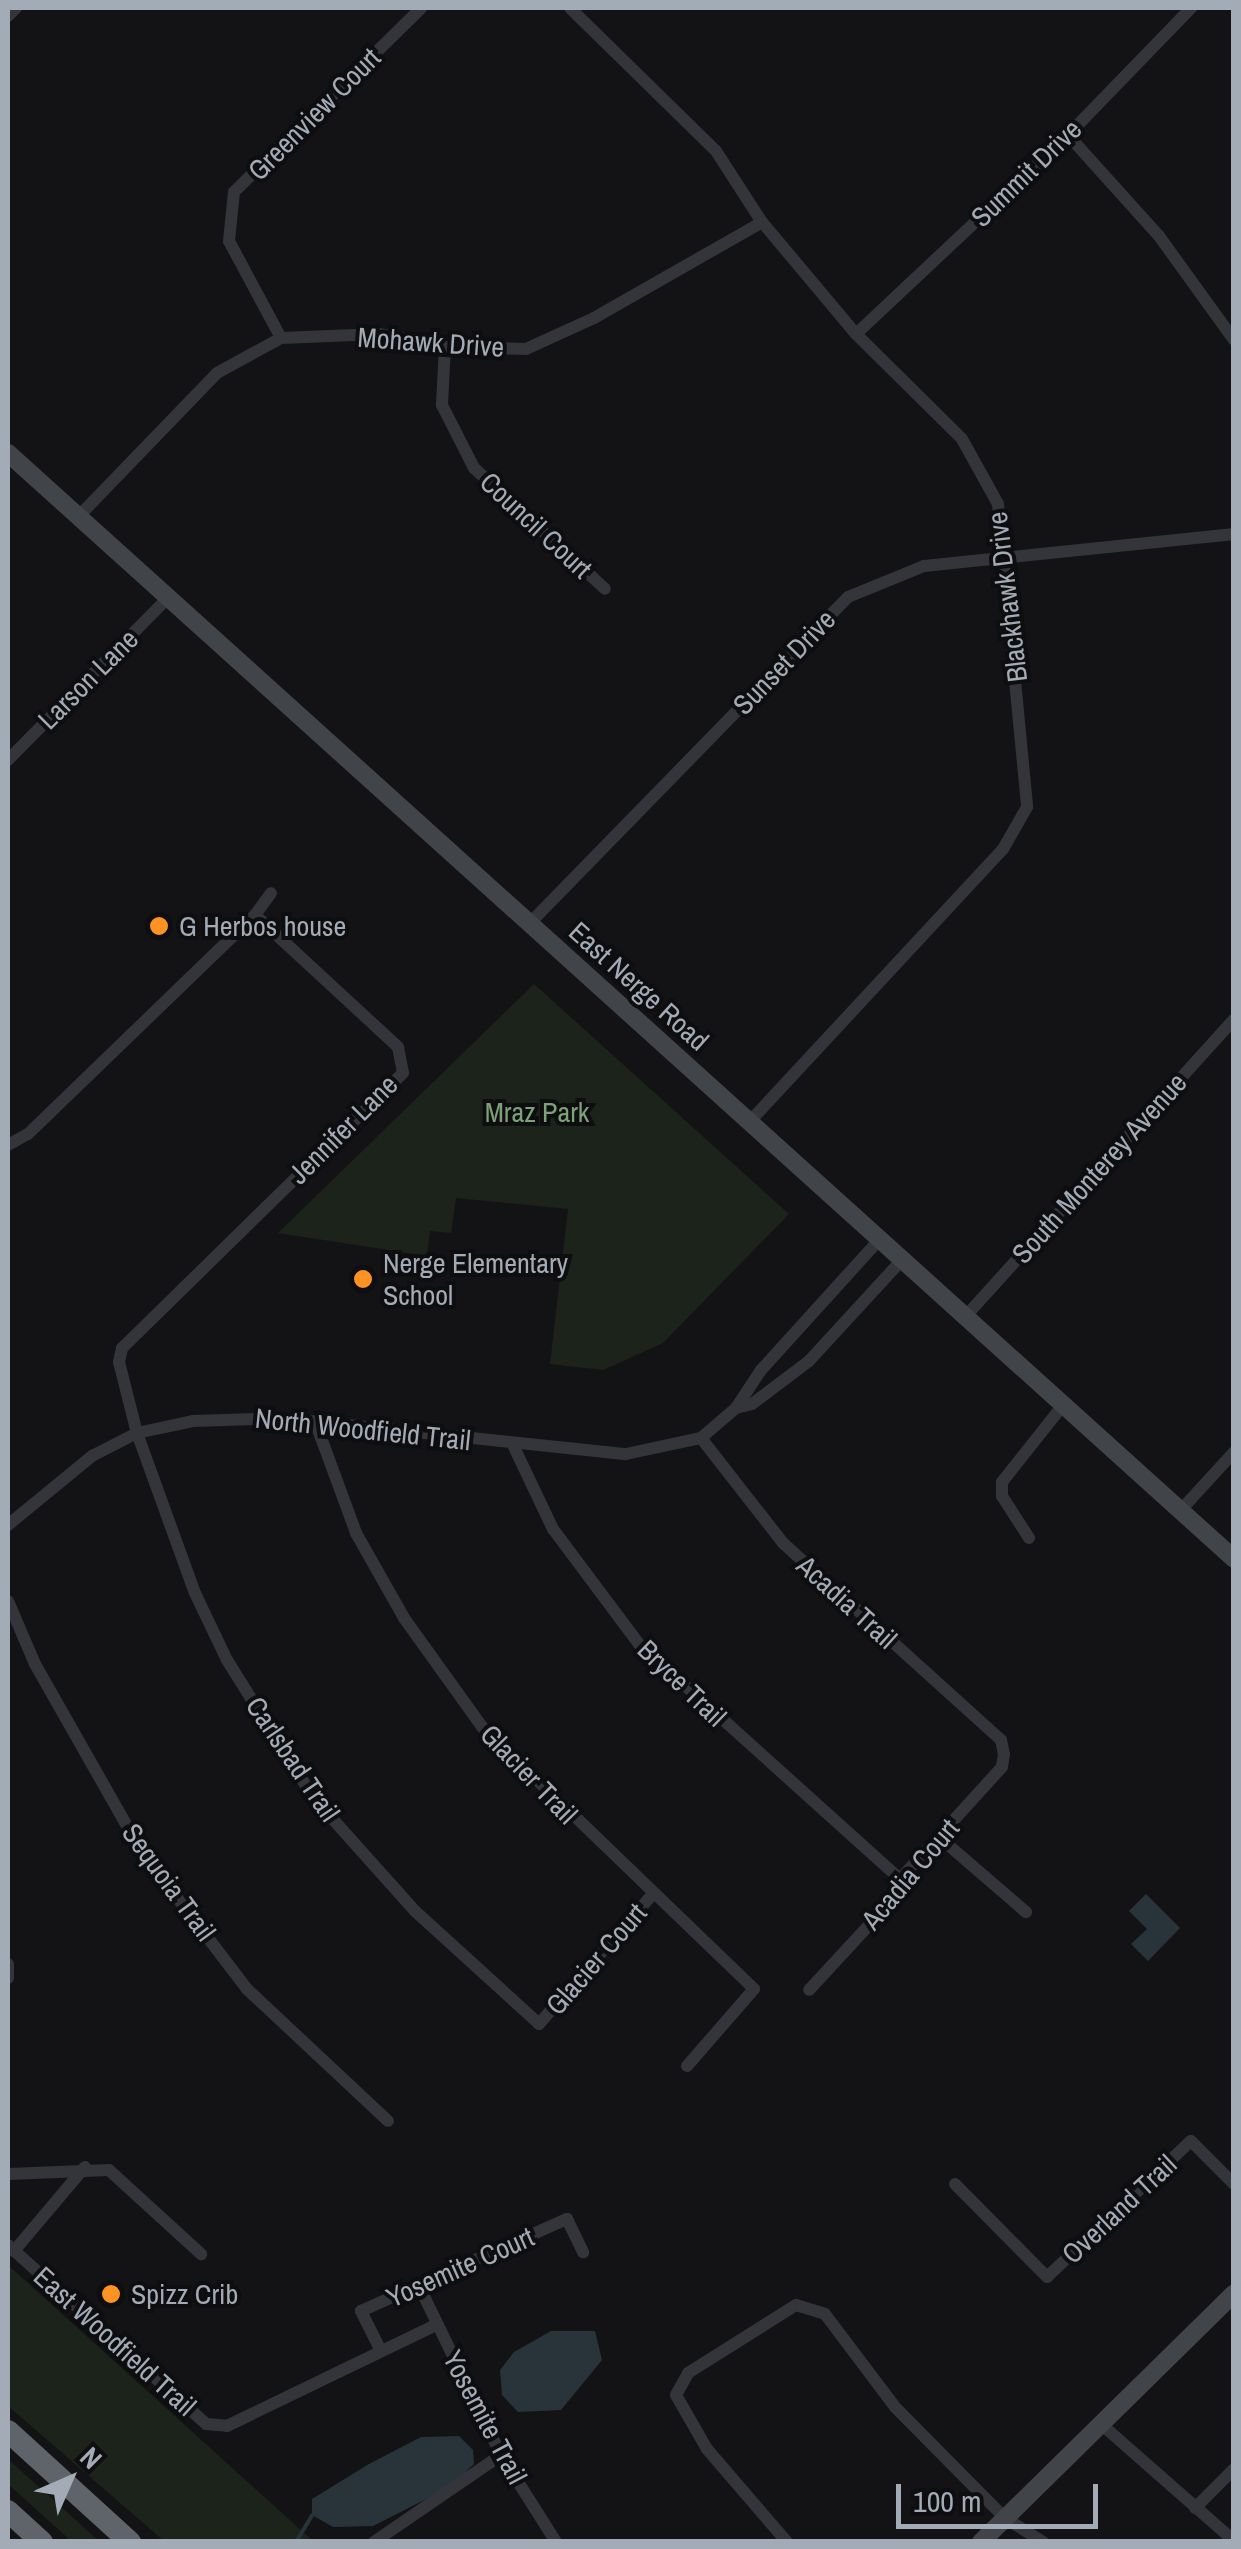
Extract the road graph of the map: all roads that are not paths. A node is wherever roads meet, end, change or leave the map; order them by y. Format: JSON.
{"nodes":[{"id":1,"x":16,"y":8,"type":"edge"},
{"id":2,"x":420,"y":8,"type":"edge"},
{"id":3,"x":570,"y":8,"type":"edge"},
{"id":4,"x":1191,"y":8,"type":"edge"},
{"id":5,"x":1173,"y":14,"type":"edge"},
{"id":6,"x":8,"y":16,"type":"edge"},
{"id":7,"x":1068,"y":135,"type":"junction"},
{"id":8,"x":762,"y":222,"type":"junction"},
{"id":9,"x":856,"y":334,"type":"junction"},
{"id":10,"x":281,"y":338,"type":"junction"},
{"id":11,"x":1234,"y":340,"type":"edge"},
{"id":12,"x":445,"y":347,"type":"junction"},
{"id":13,"x":8,"y":453,"type":"edge"},
{"id":14,"x":78,"y":517,"type":"junction"},
{"id":15,"x":1234,"y":534,"type":"edge"},
{"id":16,"x":1001,"y":554,"type":"junction"},
{"id":17,"x":605,"y":589,"type":"dead end"},
{"id":18,"x":168,"y":598,"type":"junction"},
{"id":19,"x":8,"y":760,"type":"edge"},
{"id":20,"x":270,"y":893,"type":"dead end"},
{"id":21,"x":255,"y":915,"type":"junction"},
{"id":22,"x":530,"y":924,"type":"junction"},
{"id":23,"x":1234,"y":1019,"type":"edge"},
{"id":24,"x":749,"y":1122,"type":"junction"},
{"id":25,"x":8,"y":1145,"type":"edge"},
{"id":26,"x":879,"y":1240,"type":"junction"},
{"id":27,"x":902,"y":1260,"type":"junction"},
{"id":28,"x":965,"y":1317,"type":"junction"},
{"id":29,"x":1063,"y":1405,"type":"junction"},
{"id":30,"x":736,"y":1408,"type":"junction"},
{"id":31,"x":316,"y":1424,"type":"junction"},
{"id":32,"x":137,"y":1433,"type":"junction"},
{"id":33,"x":702,"y":1438,"type":"junction"},
{"id":34,"x":514,"y":1447,"type":"junction"},
{"id":35,"x":1234,"y":1452,"type":"edge"},
{"id":36,"x":1180,"y":1512,"type":"junction"},
{"id":37,"x":8,"y":1525,"type":"edge"},
{"id":38,"x":1029,"y":1538,"type":"dead end"},
{"id":39,"x":1234,"y":1560,"type":"edge"},
{"id":40,"x":8,"y":1601,"type":"edge"},
{"id":41,"x":1004,"y":1754,"type":"joint"},
{"id":42,"x":939,"y":1837,"type":"junction"},
{"id":43,"x":900,"y":1879,"type":"junction"},
{"id":44,"x":653,"y":1894,"type":"junction"},
{"id":45,"x":1026,"y":1912,"type":"dead end"},
{"id":46,"x":8,"y":1964,"type":"edge"},
{"id":47,"x":8,"y":1978,"type":"edge"},
{"id":48,"x":809,"y":1990,"type":"dead end"},
{"id":49,"x":540,"y":2024,"type":"joint"},
{"id":50,"x":687,"y":2066,"type":"dead end"},
{"id":51,"x":388,"y":2120,"type":"dead end"},
{"id":52,"x":85,"y":2167,"type":"junction"},
{"id":53,"x":8,"y":2174,"type":"edge"},
{"id":54,"x":955,"y":2184,"type":"dead end"},
{"id":55,"x":1234,"y":2184,"type":"edge"},
{"id":56,"x":11,"y":2248,"type":"edge"},
{"id":57,"x":583,"y":2252,"type":"dead end"},
{"id":58,"x":201,"y":2254,"type":"dead end"},
{"id":59,"x":420,"y":2288,"type":"junction"},
{"id":60,"x":1234,"y":2293,"type":"edge"},
{"id":61,"x":436,"y":2325,"type":"junction"},
{"id":62,"x":381,"y":2352,"type":"junction"},
{"id":63,"x":1100,"y":2424,"type":"junction"},
{"id":64,"x":227,"y":2426,"type":"joint"},
{"id":65,"x":8,"y":2430,"type":"edge"},
{"id":66,"x":501,"y":2455,"type":"junction"},
{"id":67,"x":1234,"y":2469,"type":"edge"},
{"id":68,"x":1195,"y":2508,"type":"junction"},
{"id":69,"x":8,"y":2510,"type":"edge"},
{"id":70,"x":1005,"y":2518,"type":"junction"},
{"id":71,"x":1234,"y":2541,"type":"edge"},
{"id":72,"x":42,"y":2542,"type":"edge"},
{"id":73,"x":130,"y":2542,"type":"edge"},
{"id":74,"x":374,"y":2542,"type":"edge"},
{"id":75,"x":556,"y":2542,"type":"edge"},
{"id":76,"x":787,"y":2542,"type":"edge"},
{"id":77,"x":981,"y":2542,"type":"edge"},
{"id":78,"x":1043,"y":2542,"type":"edge"}],
"edges":[{"from":1,"to":6,"type":"street"},
{"from":2,"to":10,"type":"street","name":"Greenview Court"},
{"from":3,"to":8,"type":"street","name":"Blackhawk Drive"},
{"from":4,"to":5,"type":"street","name":"Summit Drive"},
{"from":5,"to":7,"type":"street","name":"Summit Drive"},
{"from":7,"to":9,"type":"street","name":"Summit Drive"},
{"from":7,"to":11,"type":"street"},
{"from":8,"to":9,"type":"street","name":"Blackhawk Drive"},
{"from":8,"to":12,"type":"street","name":"Mohawk Drive"},
{"from":9,"to":16,"type":"street","name":"Blackhawk Drive"},
{"from":10,"to":12,"type":"street","name":"Mohawk Drive"},
{"from":10,"to":14,"type":"street","name":"Mohawk Drive"},
{"from":12,"to":17,"type":"street","name":"Council Court"},
{"from":13,"to":14,"type":"main road","name":"East Nerge Road"},
{"from":14,"to":18,"type":"main road","name":"East Nerge Road"},
{"from":15,"to":16,"type":"street","name":"Sunset Drive"},
{"from":16,"to":22,"type":"street","name":"Sunset Drive"},
{"from":16,"to":24,"type":"street","name":"Blackhawk Drive"},
{"from":18,"to":19,"type":"street","name":"Larson Lane"},
{"from":18,"to":22,"type":"main road","name":"East Nerge Road"},
{"from":20,"to":21,"type":"street"},
{"from":21,"to":25,"type":"street"},
{"from":21,"to":32,"type":"street","name":"Jennifer Lane"},
{"from":22,"to":24,"type":"main road","name":"East Nerge Road"},
{"from":23,"to":28,"type":"street","name":"South Monterey Avenue"},
{"from":24,"to":26,"type":"main road","name":"East Nerge Road"},
{"from":26,"to":27,"type":"main road","name":"East Nerge Road"},
{"from":26,"to":30,"type":"street","name":"North Woodfield Trail"},
{"from":27,"to":28,"type":"main road","name":"East Nerge Road"},
{"from":27,"to":30,"type":"street","name":"North Woodfield Trail"},
{"from":28,"to":29,"type":"main road","name":"East Nerge Road"},
{"from":29,"to":36,"type":"main road","name":"East Nerge Road"},
{"from":29,"to":38,"type":"street"},
{"from":30,"to":33,"type":"street","name":"North Woodfield Trail"},
{"from":31,"to":32,"type":"street","name":"North Woodfield Trail"},
{"from":31,"to":34,"type":"street","name":"North Woodfield Trail"},
{"from":31,"to":44,"type":"street","name":"Glacier Trail"},
{"from":32,"to":37,"type":"street","name":"North Woodfield Trail"},
{"from":32,"to":49,"type":"street","name":"Carlsbad Trail"},
{"from":33,"to":34,"type":"street","name":"North Woodfield Trail"},
{"from":33,"to":41,"type":"street","name":"Acadia Trail"},
{"from":34,"to":43,"type":"street","name":"Bryce Trail"},
{"from":35,"to":36,"type":"street"},
{"from":36,"to":39,"type":"main road","name":"East Nerge Road"},
{"from":40,"to":51,"type":"street","name":"Sequoia Trail"},
{"from":41,"to":42,"type":"street","name":"Acadia Court"},
{"from":42,"to":43,"type":"street","name":"Acadia Court"},
{"from":42,"to":45,"type":"street"},
{"from":43,"to":48,"type":"street","name":"Acadia Court"},
{"from":44,"to":49,"type":"street","name":"Glacier Court"},
{"from":44,"to":50,"type":"street","name":"Glacier Trail"},
{"from":46,"to":47,"type":"street"},
{"from":52,"to":53,"type":"street"},
{"from":52,"to":56,"type":"street"},
{"from":52,"to":58,"type":"street"},
{"from":54,"to":55,"type":"street","name":"Overland Trail"},
{"from":56,"to":64,"type":"street","name":"East Woodfield Trail"},
{"from":57,"to":59,"type":"street","name":"Yosemite Court"},
{"from":59,"to":61,"type":"street","name":"Yosemite Trail"},
{"from":59,"to":62,"type":"street","name":"Yosemite Court"},
{"from":60,"to":63,"type":"main road"},
{"from":61,"to":62,"type":"street","name":"Yosemite Court"},
{"from":61,"to":66,"type":"street","name":"Yosemite Trail"},
{"from":62,"to":64,"type":"street","name":"Yosemite Court"},
{"from":63,"to":68,"type":"street"},
{"from":63,"to":70,"type":"main road"},
{"from":65,"to":73,"type":"highway"},
{"from":66,"to":74,"type":"street"},
{"from":66,"to":75,"type":"street","name":"Yosemite Trail"},
{"from":67,"to":68,"type":"street"},
{"from":68,"to":71,"type":"street"},
{"from":69,"to":72,"type":"highway"},
{"from":70,"to":76,"type":"street"},
{"from":70,"to":77,"type":"main road"},
{"from":70,"to":78,"type":"street"}]}
